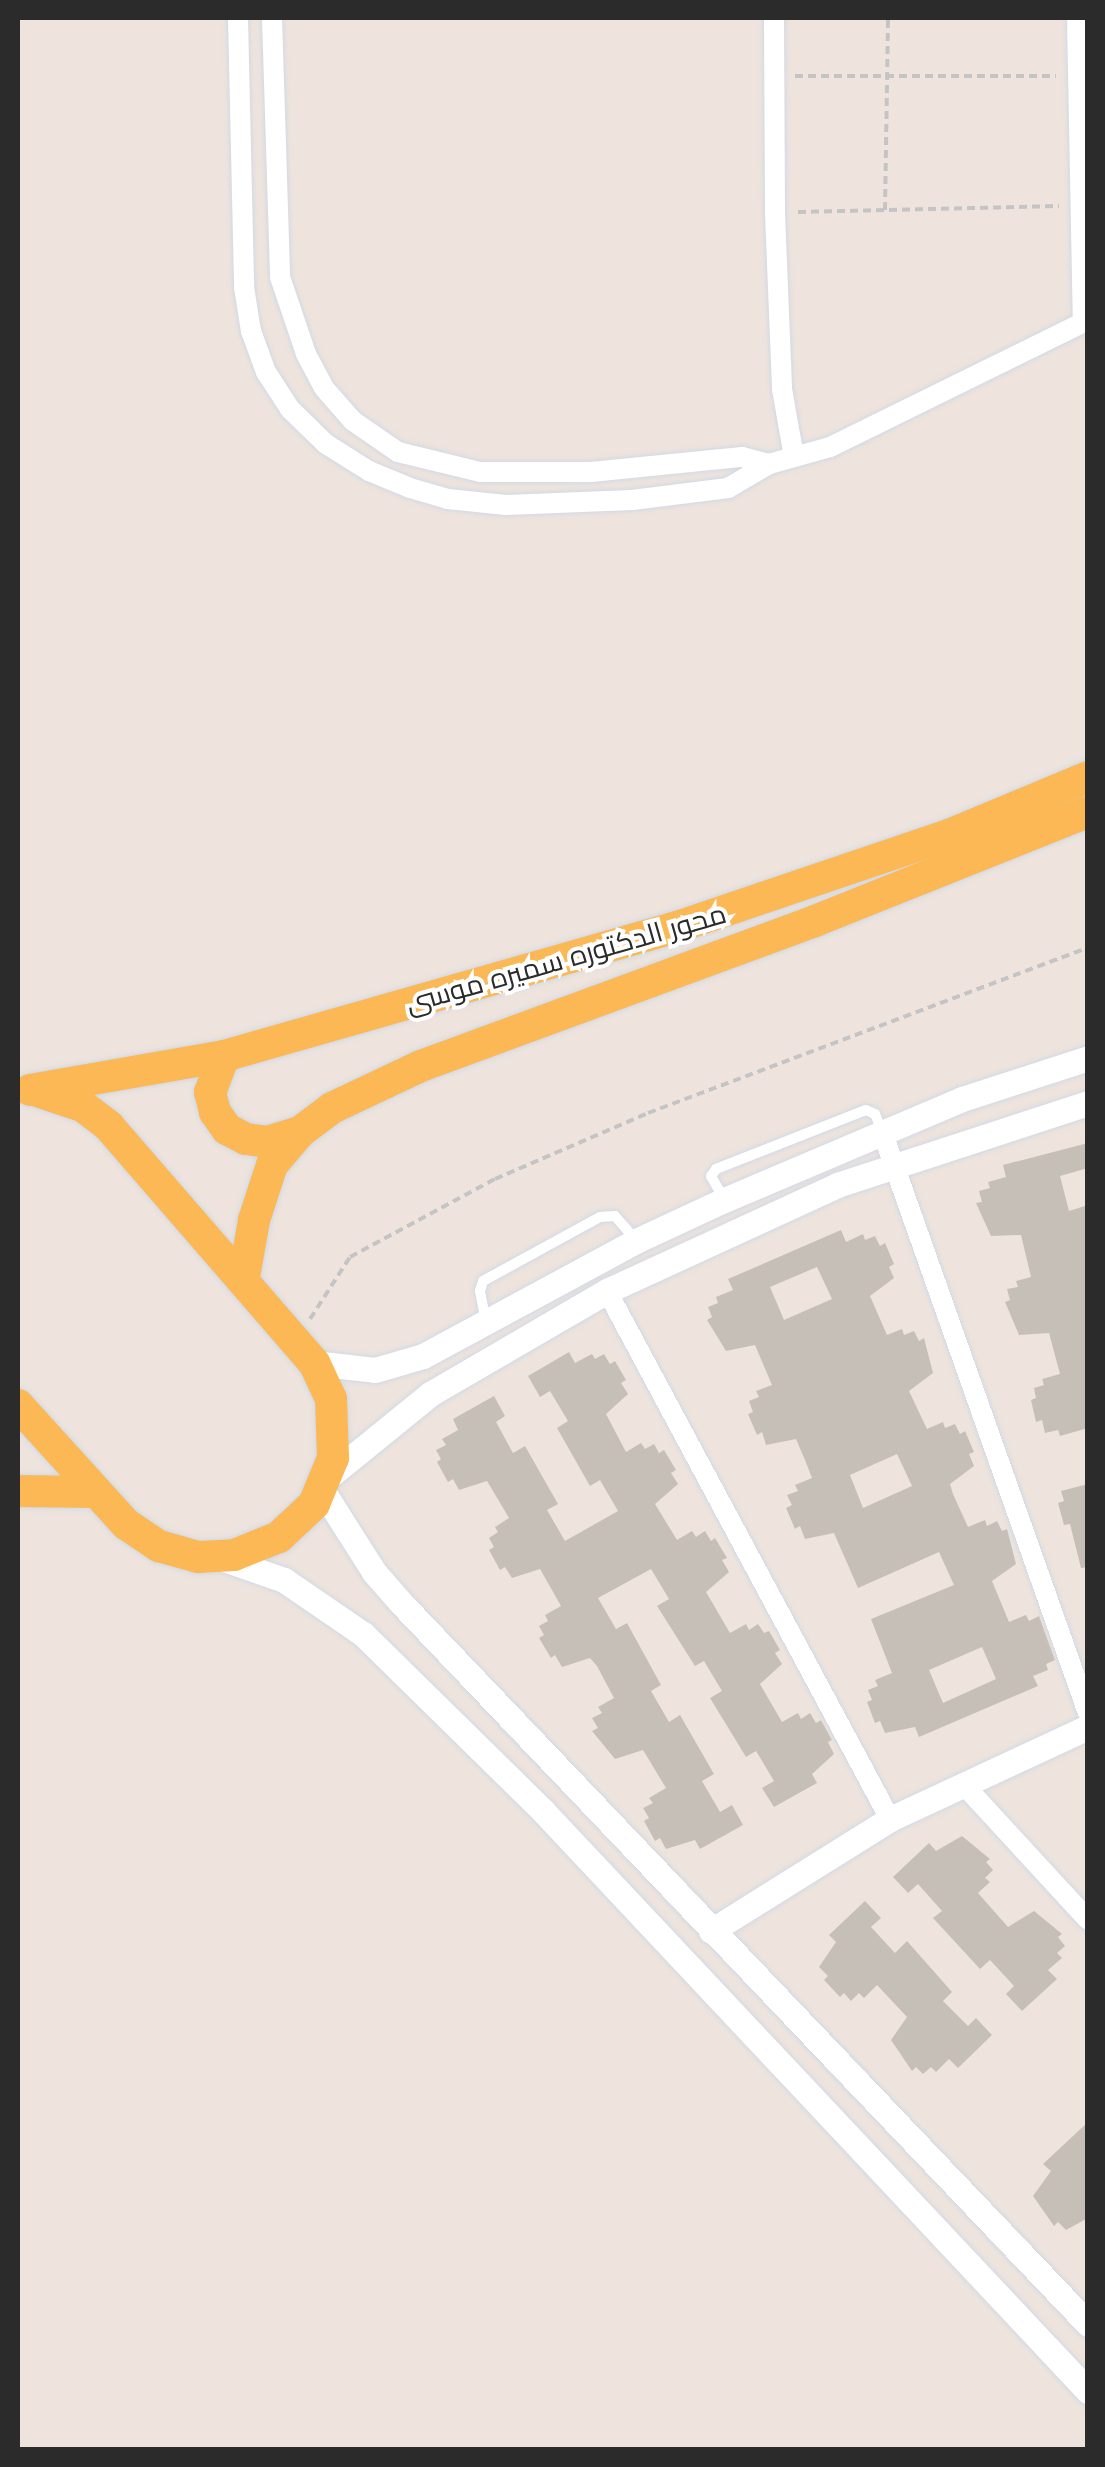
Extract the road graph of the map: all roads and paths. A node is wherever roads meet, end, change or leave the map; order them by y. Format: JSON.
{"nodes":[{"id":1,"x":238,"y":18,"type":"edge"},
{"id":2,"x":272,"y":18,"type":"edge"},
{"id":3,"x":774,"y":18,"type":"edge"},
{"id":4,"x":888,"y":18,"type":"edge"},
{"id":5,"x":1076,"y":18,"type":"edge"},
{"id":6,"x":886,"y":75,"type":"junction"},
{"id":7,"x":774,"y":76,"type":"junction"},
{"id":8,"x":1080,"y":82,"type":"edge"},
{"id":9,"x":1078,"y":206,"type":"junction"},
{"id":10,"x":886,"y":210,"type":"junction"},
{"id":11,"x":774,"y":213,"type":"junction"},
{"id":12,"x":1085,"y":321,"type":"edge"},
{"id":13,"x":794,"y":457,"type":"junction"},
{"id":14,"x":769,"y":464,"type":"junction"},
{"id":15,"x":591,"y":472,"type":"junction"},
{"id":16,"x":593,"y":502,"type":"junction"},
{"id":17,"x":1088,"y":777,"type":"edge"},
{"id":18,"x":1088,"y":812,"type":"edge"},
{"id":19,"x":1088,"y":948,"type":"edge"},
{"id":20,"x":224,"y":1056,"type":"junction"},
{"id":21,"x":1088,"y":1058,"type":"edge"},
{"id":22,"x":24,"y":1090,"type":"edge"},
{"id":23,"x":1088,"y":1102,"type":"edge"},
{"id":24,"x":300,"y":1132,"type":"junction"},
{"id":25,"x":882,"y":1132,"type":"junction"},
{"id":26,"x":894,"y":1166,"type":"junction"},
{"id":27,"x":636,"y":1241,"type":"junction"},
{"id":28,"x":244,"y":1276,"type":"junction"},
{"id":29,"x":607,"y":1291,"type":"junction"},
{"id":30,"x":486,"y":1322,"type":"junction"},
{"id":31,"x":292,"y":1336,"type":"junction"},
{"id":32,"x":314,"y":1363,"type":"junction"},
{"id":33,"x":18,"y":1405,"type":"edge"},
{"id":34,"x":325,"y":1484,"type":"junction"},
{"id":35,"x":18,"y":1492,"type":"edge"},
{"id":36,"x":94,"y":1492,"type":"junction"},
{"id":37,"x":218,"y":1557,"type":"junction"},
{"id":38,"x":1088,"y":1712,"type":"edge"},
{"id":39,"x":1088,"y":1728,"type":"edge"},
{"id":40,"x":572,"y":1784,"type":"junction"},
{"id":41,"x":964,"y":1785,"type":"junction"},
{"id":42,"x":543,"y":1811,"type":"junction"},
{"id":43,"x":890,"y":1819,"type":"junction"},
{"id":44,"x":1088,"y":1920,"type":"edge"},
{"id":45,"x":712,"y":1931,"type":"junction"},
{"id":46,"x":1088,"y":2324,"type":"edge"},
{"id":47,"x":1088,"y":2392,"type":"edge"}],
"edges":[{"from":1,"to":16,"type":"street"},
{"from":2,"to":15,"type":"street"},
{"from":3,"to":7,"type":"street"},
{"from":4,"to":6,"type":"path"},
{"from":5,"to":8,"type":"street"},
{"from":6,"to":7,"type":"path"},
{"from":6,"to":8,"type":"path"},
{"from":6,"to":10,"type":"path"},
{"from":7,"to":11,"type":"street"},
{"from":8,"to":9,"type":"street"},
{"from":9,"to":10,"type":"path"},
{"from":9,"to":12,"type":"street"},
{"from":10,"to":11,"type":"path"},
{"from":11,"to":13,"type":"street"},
{"from":12,"to":13,"type":"street"},
{"from":13,"to":14,"type":"street"},
{"from":14,"to":15,"type":"street"},
{"from":14,"to":16,"type":"street"},
{"from":15,"to":16,"type":"street"},
{"from":17,"to":20,"type":"main road","name":"محور الدكتوره سميره موسى"},
{"from":18,"to":24,"type":"main road","name":"محور الدكتوره سميره موسى"},
{"from":19,"to":31,"type":"path"},
{"from":20,"to":22,"type":"main road","name":"محور الدكتوره سميره موسى"},
{"from":20,"to":24,"type":"main road"},
{"from":21,"to":25,"type":"street"},
{"from":22,"to":28,"type":"main road"},
{"from":23,"to":26,"type":"street"},
{"from":24,"to":28,"type":"main road","name":"محور الدكتوره سميره موسى"},
{"from":25,"to":26,"type":"street"},
{"from":25,"to":27,"type":"street"},
{"from":26,"to":29,"type":"street"},
{"from":26,"to":38,"type":"street"},
{"from":27,"to":30,"type":"street"},
{"from":27,"to":30,"type":"lane"},
{"from":28,"to":31,"type":"main road"},
{"from":29,"to":34,"type":"street"},
{"from":29,"to":43,"type":"street"},
{"from":30,"to":32,"type":"street"},
{"from":31,"to":32,"type":"main road"},
{"from":32,"to":34,"type":"main road"},
{"from":33,"to":36,"type":"main road"},
{"from":34,"to":37,"type":"main road"},
{"from":34,"to":40,"type":"street"},
{"from":35,"to":36,"type":"main road"},
{"from":36,"to":37,"type":"main road"},
{"from":37,"to":42,"type":"street"},
{"from":39,"to":41,"type":"street"},
{"from":40,"to":42,"type":"street"},
{"from":40,"to":45,"type":"street"},
{"from":41,"to":43,"type":"street"},
{"from":41,"to":44,"type":"street"},
{"from":42,"to":47,"type":"street"},
{"from":43,"to":45,"type":"street"},
{"from":45,"to":46,"type":"street"}]}
